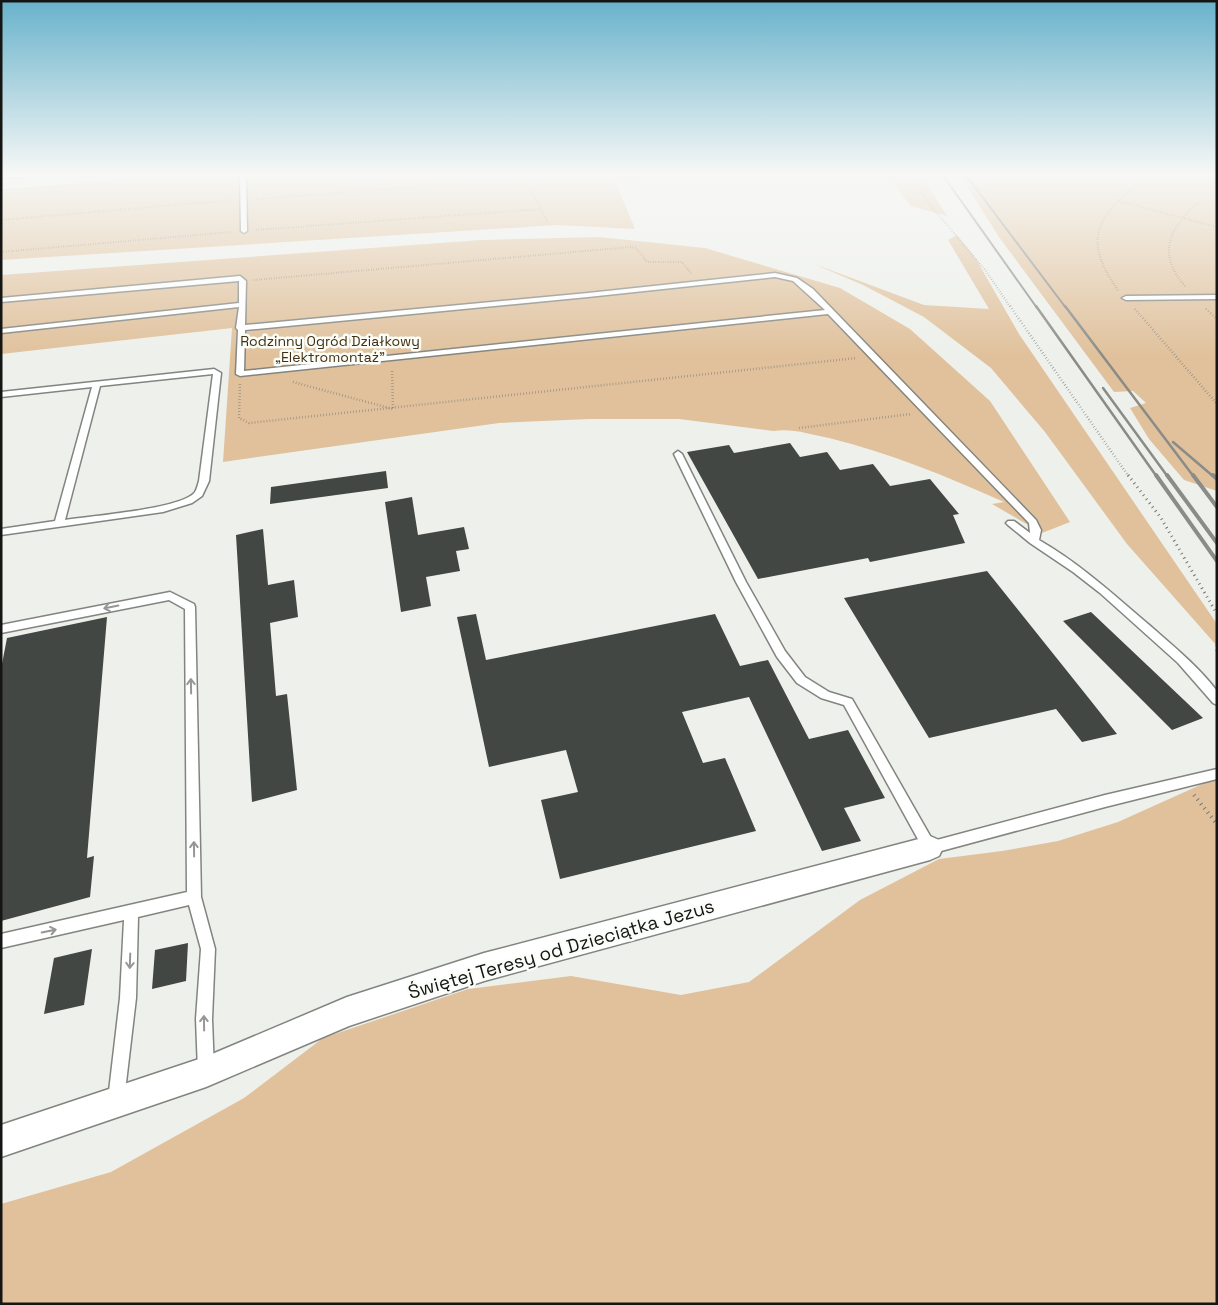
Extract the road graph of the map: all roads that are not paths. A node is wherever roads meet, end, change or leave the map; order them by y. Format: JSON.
{"nodes":[{"id":1,"x":1217,"y":297,"type":"edge"},
{"id":2,"x":1126,"y":298,"type":"dead end"},
{"id":3,"x":1,"y":300,"type":"edge"},
{"id":4,"x":241,"y":305,"type":"junction"},
{"id":5,"x":829,"y":312,"type":"junction"},
{"id":6,"x":240,"y":328,"type":"junction"},
{"id":7,"x":1,"y":331,"type":"edge"},
{"id":8,"x":98,"y":384,"type":"junction"},
{"id":9,"x":1,"y":395,"type":"edge"},
{"id":10,"x":678,"y":454,"type":"dead end"},
{"id":11,"x":1011,"y":523,"type":"dead end"},
{"id":12,"x":59,"y":525,"type":"junction"},
{"id":13,"x":1,"y":532,"type":"edge"},
{"id":14,"x":1034,"y":541,"type":"junction"},
{"id":15,"x":1,"y":629,"type":"edge"},
{"id":16,"x":1217,"y":700,"type":"edge"},
{"id":17,"x":1217,"y":774,"type":"edge"},
{"id":18,"x":930,"y":848,"type":"junction"},
{"id":19,"x":194,"y":897,"type":"junction"},
{"id":20,"x":132,"y":913,"type":"junction"},
{"id":21,"x":1,"y":941,"type":"edge"},
{"id":22,"x":206,"y":1072,"type":"junction"},
{"id":23,"x":115,"y":1104,"type":"junction"},
{"id":24,"x":1,"y":1141,"type":"edge"}],
"edges":[{"from":1,"to":2,"type":"lane"},
{"from":3,"to":4,"type":"lane"},
{"from":4,"to":6,"type":"lane"},
{"from":4,"to":7,"type":"lane"},
{"from":5,"to":6,"type":"lane"},
{"from":5,"to":6,"type":"lane"},
{"from":5,"to":14,"type":"lane"},
{"from":8,"to":9,"type":"lane"},
{"from":8,"to":12,"type":"lane"},
{"from":8,"to":12,"type":"lane"},
{"from":10,"to":18,"type":"lane"},
{"from":11,"to":14,"type":"lane"},
{"from":12,"to":13,"type":"lane"},
{"from":14,"to":16,"type":"lane"},
{"from":19,"to":15,"type":"lane","one_way":true},
{"from":17,"to":18,"type":"lane"},
{"from":18,"to":22,"type":"street","name":"Świętej Teresy od Dzieciątka Jezus"},
{"from":19,"to":20,"type":"lane"},
{"from":22,"to":19,"type":"lane","one_way":true},
{"from":21,"to":20,"type":"lane","one_way":true},
{"from":20,"to":23,"type":"lane","one_way":true},
{"from":22,"to":23,"type":"street","name":"Świętej Teresy od Dzieciątka Jezus"},
{"from":23,"to":24,"type":"street","name":"Świętej Teresy od Dzieciątka Jezus"}]}
